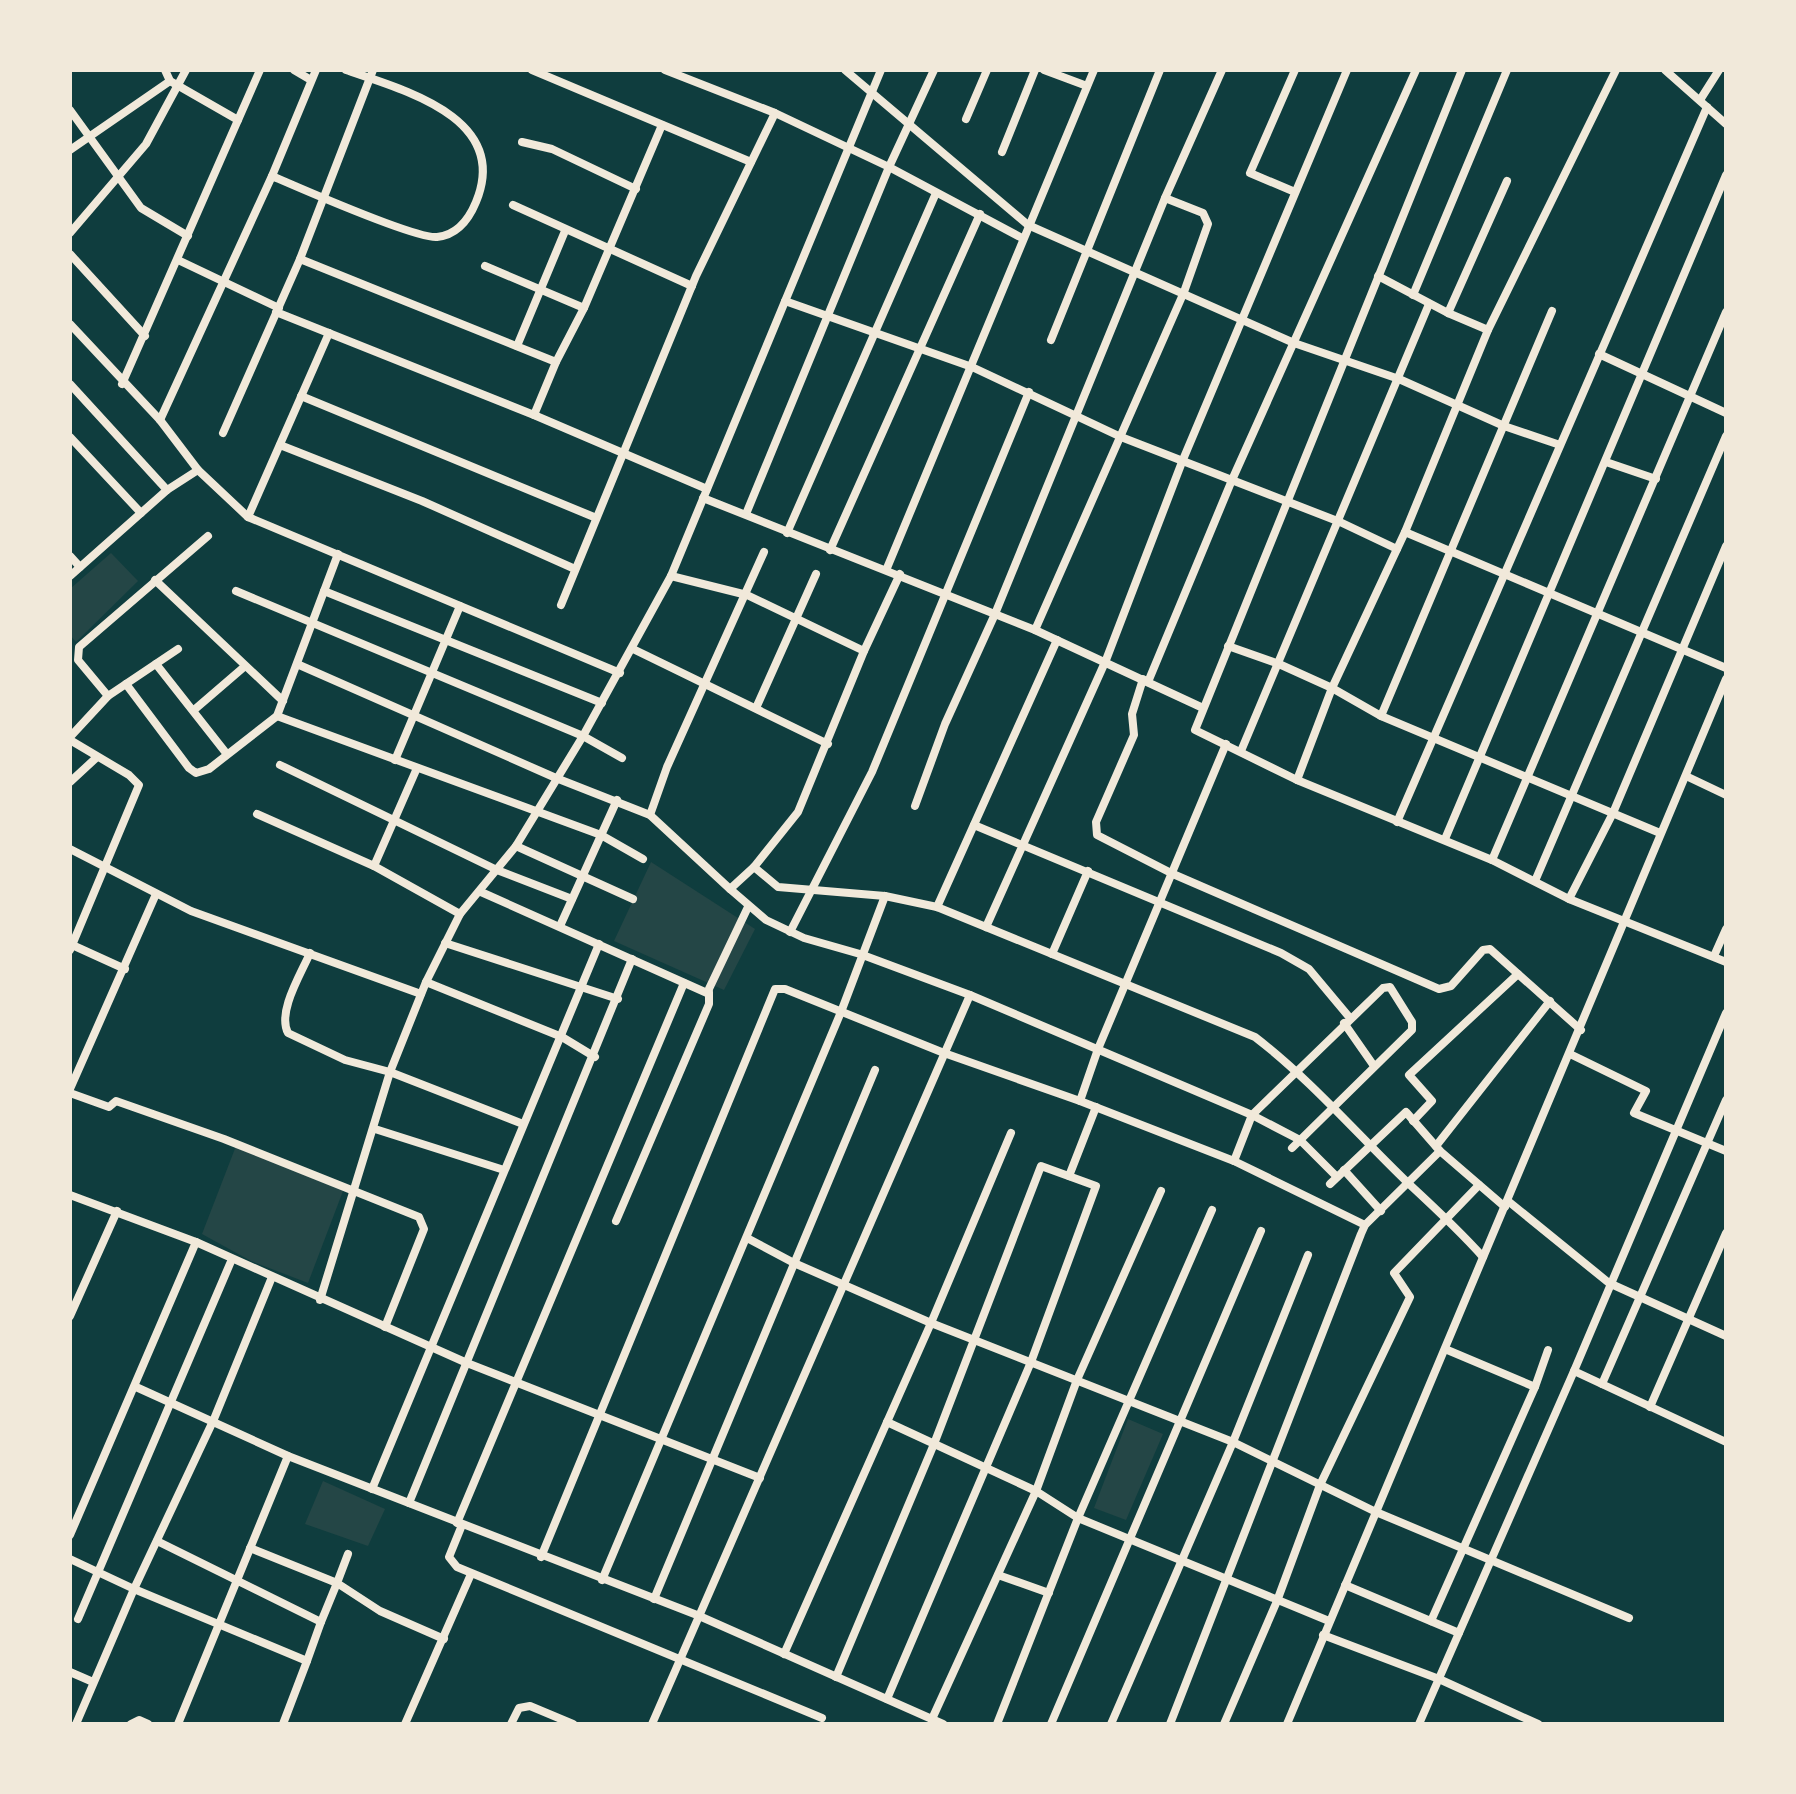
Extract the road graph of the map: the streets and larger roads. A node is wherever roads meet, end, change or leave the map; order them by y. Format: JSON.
{"nodes":[{"id":1,"x":165,"y":70,"type":"edge"},
{"id":2,"x":186,"y":70,"type":"edge"},
{"id":3,"x":260,"y":70,"type":"edge"},
{"id":4,"x":294,"y":70,"type":"edge"},
{"id":5,"x":316,"y":70,"type":"edge"},
{"id":6,"x":346,"y":70,"type":"edge"},
{"id":7,"x":532,"y":70,"type":"edge"},
{"id":8,"x":665,"y":70,"type":"edge"},
{"id":9,"x":845,"y":70,"type":"edge"},
{"id":10,"x":881,"y":70,"type":"edge"},
{"id":11,"x":934,"y":70,"type":"edge"},
{"id":12,"x":987,"y":70,"type":"edge"},
{"id":13,"x":1035,"y":70,"type":"edge"},
{"id":14,"x":1044,"y":70,"type":"edge"},
{"id":15,"x":1094,"y":70,"type":"edge"},
{"id":16,"x":1160,"y":70,"type":"edge"},
{"id":17,"x":1222,"y":70,"type":"edge"},
{"id":18,"x":1295,"y":70,"type":"edge"},
{"id":19,"x":1347,"y":70,"type":"edge"},
{"id":20,"x":1416,"y":70,"type":"edge"},
{"id":21,"x":1462,"y":70,"type":"edge"},
{"id":22,"x":1507,"y":70,"type":"edge"},
{"id":23,"x":1616,"y":70,"type":"edge"},
{"id":24,"x":1665,"y":70,"type":"edge"},
{"id":25,"x":1719,"y":70,"type":"edge"},
{"id":26,"x":371,"y":74,"type":"edge"},
{"id":27,"x":311,"y":80,"type":"junction"},
{"id":28,"x":170,"y":81,"type":"junction"},
{"id":29,"x":180,"y":86,"type":"junction"},
{"id":30,"x":1087,"y":86,"type":"junction"},
{"id":31,"x":872,"y":90,"type":"junction"},
{"id":32,"x":1700,"y":100,"type":"junction"},
{"id":33,"x":1707,"y":107,"type":"junction"},
{"id":34,"x":70,"y":110,"type":"edge"},
{"id":35,"x":775,"y":113,"type":"junction"},
{"id":36,"x":966,"y":119,"type":"dead end"},
{"id":37,"x":238,"y":120,"type":"junction"},
{"id":38,"x":1726,"y":124,"type":"edge"},
{"id":39,"x":662,"y":125,"type":"junction"},
{"id":40,"x":908,"y":126,"type":"junction"},
{"id":41,"x":88,"y":137,"type":"junction"},
{"id":42,"x":522,"y":142,"type":"dead end"},
{"id":43,"x":848,"y":149,"type":"junction"},
{"id":44,"x":70,"y":150,"type":"edge"},
{"id":45,"x":1002,"y":152,"type":"dead end"},
{"id":46,"x":751,"y":162,"type":"junction"},
{"id":47,"x":889,"y":167,"type":"junction"},
{"id":48,"x":1726,"y":175,"type":"edge"},
{"id":49,"x":272,"y":176,"type":"junction"},
{"id":50,"x":119,"y":178,"type":"junction"},
{"id":51,"x":1507,"y":181,"type":"dead end"},
{"id":52,"x":636,"y":189,"type":"junction"},
{"id":53,"x":1295,"y":192,"type":"junction"},
{"id":54,"x":936,"y":193,"type":"junction"},
{"id":55,"x":322,"y":196,"type":"junction"},
{"id":56,"x":1165,"y":198,"type":"junction"},
{"id":57,"x":513,"y":205,"type":"dead end"},
{"id":58,"x":980,"y":214,"type":"junction"},
{"id":59,"x":1028,"y":225,"type":"junction"},
{"id":60,"x":565,"y":231,"type":"junction"},
{"id":61,"x":70,"y":233,"type":"edge"},
{"id":62,"x":188,"y":236,"type":"junction"},
{"id":63,"x":1022,"y":238,"type":"junction"},
{"id":64,"x":608,"y":246,"type":"junction"},
{"id":65,"x":1088,"y":251,"type":"junction"},
{"id":66,"x":70,"y":255,"type":"edge"},
{"id":67,"x":300,"y":259,"type":"junction"},
{"id":68,"x":178,"y":260,"type":"junction"},
{"id":69,"x":485,"y":266,"type":"dead end"},
{"id":70,"x":1136,"y":270,"type":"junction"},
{"id":71,"x":1378,"y":276,"type":"junction"},
{"id":72,"x":223,"y":283,"type":"junction"},
{"id":73,"x":692,"y":286,"type":"junction"},
{"id":74,"x":538,"y":289,"type":"junction"},
{"id":75,"x":1184,"y":292,"type":"junction"},
{"id":76,"x":1413,"y":295,"type":"junction"},
{"id":77,"x":785,"y":301,"type":"junction"},
{"id":78,"x":1429,"y":304,"type":"junction"},
{"id":79,"x":584,"y":308,"type":"junction"},
{"id":80,"x":278,"y":310,"type":"junction"},
{"id":81,"x":1552,"y":311,"type":"dead end"},
{"id":82,"x":1726,"y":312,"type":"edge"},
{"id":83,"x":1448,"y":313,"type":"junction"},
{"id":84,"x":829,"y":316,"type":"junction"},
{"id":85,"x":1241,"y":319,"type":"junction"},
{"id":86,"x":70,"y":324,"type":"edge"},
{"id":87,"x":1488,"y":330,"type":"junction"},
{"id":88,"x":872,"y":332,"type":"junction"},
{"id":89,"x":329,"y":333,"type":"junction"},
{"id":90,"x":145,"y":336,"type":"junction"},
{"id":91,"x":1051,"y":340,"type":"dead end"},
{"id":92,"x":1294,"y":343,"type":"junction"},
{"id":93,"x":517,"y":346,"type":"junction"},
{"id":94,"x":921,"y":350,"type":"junction"},
{"id":95,"x":1599,"y":354,"type":"junction"},
{"id":96,"x":1343,"y":361,"type":"junction"},
{"id":97,"x":556,"y":362,"type":"junction"},
{"id":98,"x":972,"y":367,"type":"junction"},
{"id":99,"x":1641,"y":376,"type":"junction"},
{"id":100,"x":1399,"y":379,"type":"junction"},
{"id":101,"x":70,"y":384,"type":"edge"},
{"id":102,"x":122,"y":384,"type":"junction"},
{"id":103,"x":1029,"y":392,"type":"junction"},
{"id":104,"x":301,"y":396,"type":"junction"},
{"id":105,"x":1690,"y":397,"type":"junction"},
{"id":106,"x":1457,"y":406,"type":"junction"},
{"id":107,"x":1726,"y":413,"type":"edge"},
{"id":108,"x":534,"y":415,"type":"junction"},
{"id":109,"x":1076,"y":415,"type":"junction"},
{"id":110,"x":160,"y":420,"type":"junction"},
{"id":111,"x":1504,"y":426,"type":"junction"},
{"id":112,"x":223,"y":433,"type":"dead end"},
{"id":113,"x":1726,"y":436,"type":"edge"},
{"id":114,"x":70,"y":437,"type":"edge"},
{"id":115,"x":1121,"y":437,"type":"junction"},
{"id":116,"x":280,"y":445,"type":"junction"},
{"id":117,"x":1560,"y":445,"type":"junction"},
{"id":118,"x":623,"y":456,"type":"junction"},
{"id":119,"x":1182,"y":462,"type":"junction"},
{"id":120,"x":1606,"y":462,"type":"junction"},
{"id":121,"x":198,"y":470,"type":"junction"},
{"id":122,"x":1656,"y":479,"type":"junction"},
{"id":123,"x":1232,"y":480,"type":"junction"},
{"id":124,"x":167,"y":490,"type":"junction"},
{"id":125,"x":705,"y":493,"type":"junction"},
{"id":126,"x":1286,"y":501,"type":"junction"},
{"id":127,"x":141,"y":513,"type":"junction"},
{"id":128,"x":746,"y":514,"type":"junction"},
{"id":129,"x":248,"y":517,"type":"junction"},
{"id":130,"x":594,"y":517,"type":"junction"},
{"id":131,"x":1340,"y":522,"type":"junction"},
{"id":132,"x":1405,"y":532,"type":"junction"},
{"id":133,"x":787,"y":533,"type":"junction"},
{"id":134,"x":208,"y":536,"type":"dead end"},
{"id":135,"x":1726,"y":546,"type":"edge"},
{"id":136,"x":1397,"y":549,"type":"junction"},
{"id":137,"x":830,"y":550,"type":"junction"},
{"id":138,"x":764,"y":552,"type":"dead end"},
{"id":139,"x":1450,"y":552,"type":"junction"},
{"id":140,"x":338,"y":554,"type":"junction"},
{"id":141,"x":70,"y":556,"type":"edge"},
{"id":142,"x":80,"y":567,"type":"junction"},
{"id":143,"x":887,"y":568,"type":"junction"},
{"id":144,"x":575,"y":569,"type":"junction"},
{"id":145,"x":816,"y":574,"type":"dead end"},
{"id":146,"x":900,"y":574,"type":"junction"},
{"id":147,"x":1502,"y":575,"type":"junction"},
{"id":148,"x":70,"y":576,"type":"edge"},
{"id":149,"x":671,"y":576,"type":"junction"},
{"id":150,"x":155,"y":580,"type":"junction"},
{"id":151,"x":236,"y":591,"type":"dead end"},
{"id":152,"x":324,"y":591,"type":"junction"},
{"id":153,"x":946,"y":594,"type":"junction"},
{"id":154,"x":1551,"y":594,"type":"junction"},
{"id":155,"x":747,"y":595,"type":"junction"},
{"id":156,"x":561,"y":605,"type":"dead end"},
{"id":157,"x":460,"y":606,"type":"junction"},
{"id":158,"x":995,"y":614,"type":"junction"},
{"id":159,"x":1599,"y":615,"type":"junction"},
{"id":160,"x":795,"y":619,"type":"junction"},
{"id":161,"x":312,"y":623,"type":"junction"},
{"id":162,"x":1035,"y":630,"type":"junction"},
{"id":163,"x":1641,"y":632,"type":"junction"},
{"id":164,"x":1057,"y":640,"type":"junction"},
{"id":165,"x":445,"y":641,"type":"junction"},
{"id":166,"x":1228,"y":646,"type":"junction"},
{"id":167,"x":1683,"y":647,"type":"junction"},
{"id":168,"x":178,"y":649,"type":"dead end"},
{"id":169,"x":633,"y":649,"type":"junction"},
{"id":170,"x":864,"y":651,"type":"junction"},
{"id":171,"x":1106,"y":660,"type":"junction"},
{"id":172,"x":156,"y":664,"type":"junction"},
{"id":173,"x":297,"y":664,"type":"junction"},
{"id":174,"x":1279,"y":664,"type":"junction"},
{"id":175,"x":244,"y":667,"type":"junction"},
{"id":176,"x":1726,"y":668,"type":"edge"},
{"id":177,"x":620,"y":673,"type":"junction"},
{"id":178,"x":431,"y":675,"type":"junction"},
{"id":179,"x":1726,"y":679,"type":"edge"},
{"id":180,"x":1145,"y":680,"type":"junction"},
{"id":181,"x":126,"y":684,"type":"junction"},
{"id":182,"x":706,"y":684,"type":"junction"},
{"id":183,"x":1332,"y":688,"type":"junction"},
{"id":184,"x":108,"y":696,"type":"junction"},
{"id":185,"x":283,"y":701,"type":"junction"},
{"id":186,"x":602,"y":703,"type":"junction"},
{"id":187,"x":756,"y":708,"type":"junction"},
{"id":188,"x":1203,"y":708,"type":"junction"},
{"id":189,"x":194,"y":710,"type":"junction"},
{"id":190,"x":277,"y":716,"type":"junction"},
{"id":191,"x":1381,"y":716,"type":"junction"},
{"id":192,"x":413,"y":717,"type":"junction"},
{"id":193,"x":583,"y":736,"type":"junction"},
{"id":194,"x":70,"y":738,"type":"edge"},
{"id":195,"x":1432,"y":738,"type":"junction"},
{"id":196,"x":828,"y":744,"type":"junction"},
{"id":197,"x":1226,"y":744,"type":"junction"},
{"id":198,"x":1241,"y":751,"type":"junction"},
{"id":199,"x":226,"y":753,"type":"junction"},
{"id":200,"x":96,"y":758,"type":"junction"},
{"id":201,"x":622,"y":758,"type":"dead end"},
{"id":202,"x":1479,"y":758,"type":"junction"},
{"id":203,"x":395,"y":760,"type":"junction"},
{"id":204,"x":280,"y":765,"type":"dead end"},
{"id":205,"x":417,"y":768,"type":"junction"},
{"id":206,"x":1686,"y":776,"type":"junction"},
{"id":207,"x":556,"y":778,"type":"junction"},
{"id":208,"x":1528,"y":778,"type":"junction"},
{"id":209,"x":1297,"y":780,"type":"junction"},
{"id":210,"x":70,"y":782,"type":"edge"},
{"id":211,"x":1726,"y":795,"type":"edge"},
{"id":212,"x":1571,"y":796,"type":"junction"},
{"id":213,"x":617,"y":800,"type":"junction"},
{"id":214,"x":915,"y":806,"type":"dead end"},
{"id":215,"x":537,"y":811,"type":"junction"},
{"id":216,"x":1613,"y":813,"type":"junction"},
{"id":217,"x":257,"y":814,"type":"dead end"},
{"id":218,"x":650,"y":815,"type":"junction"},
{"id":219,"x":392,"y":819,"type":"junction"},
{"id":220,"x":1397,"y":822,"type":"junction"},
{"id":221,"x":974,"y":825,"type":"junction"},
{"id":222,"x":1660,"y":833,"type":"junction"},
{"id":223,"x":601,"y":835,"type":"junction"},
{"id":224,"x":1445,"y":839,"type":"junction"},
{"id":225,"x":1022,"y":843,"type":"junction"},
{"id":226,"x":516,"y":846,"type":"junction"},
{"id":227,"x":70,"y":849,"type":"edge"},
{"id":228,"x":643,"y":859,"type":"dead end"},
{"id":229,"x":1492,"y":860,"type":"junction"},
{"id":230,"x":102,"y":866,"type":"junction"},
{"id":231,"x":374,"y":866,"type":"junction"},
{"id":232,"x":754,"y":867,"type":"junction"},
{"id":233,"x":497,"y":870,"type":"junction"},
{"id":234,"x":1088,"y":871,"type":"junction"},
{"id":235,"x":1173,"y":874,"type":"junction"},
{"id":236,"x":581,"y":878,"type":"junction"},
{"id":237,"x":1535,"y":881,"type":"junction"},
{"id":238,"x":730,"y":889,"type":"junction"},
{"id":239,"x":814,"y":890,"type":"junction"},
{"id":240,"x":481,"y":892,"type":"junction"},
{"id":241,"x":156,"y":894,"type":"junction"},
{"id":242,"x":885,"y":896,"type":"junction"},
{"id":243,"x":572,"y":899,"type":"junction"},
{"id":244,"x":633,"y":899,"type":"dead end"},
{"id":245,"x":1569,"y":899,"type":"junction"},
{"id":246,"x":1160,"y":905,"type":"junction"},
{"id":247,"x":748,"y":907,"type":"junction"},
{"id":248,"x":937,"y":907,"type":"junction"},
{"id":249,"x":460,"y":914,"type":"junction"},
{"id":250,"x":1626,"y":923,"type":"junction"},
{"id":251,"x":560,"y":926,"type":"junction"},
{"id":252,"x":986,"y":927,"type":"junction"},
{"id":253,"x":1726,"y":929,"type":"edge"},
{"id":254,"x":790,"y":932,"type":"junction"},
{"id":255,"x":445,"y":943,"type":"junction"},
{"id":256,"x":599,"y":944,"type":"junction"},
{"id":257,"x":71,"y":946,"type":"edge"},
{"id":258,"x":310,"y":953,"type":"junction"},
{"id":259,"x":860,"y":954,"type":"junction"},
{"id":260,"x":1052,"y":954,"type":"junction"},
{"id":261,"x":1714,"y":956,"type":"junction"},
{"id":262,"x":632,"y":959,"type":"junction"},
{"id":263,"x":1726,"y":962,"type":"edge"},
{"id":264,"x":125,"y":969,"type":"junction"},
{"id":265,"x":1518,"y":974,"type":"junction"},
{"id":266,"x":426,"y":982,"type":"junction"},
{"id":267,"x":684,"y":983,"type":"junction"},
{"id":268,"x":1126,"y":984,"type":"junction"},
{"id":269,"x":580,"y":988,"type":"junction"},
{"id":270,"x":709,"y":992,"type":"junction"},
{"id":271,"x":421,"y":994,"type":"junction"},
{"id":272,"x":970,"y":995,"type":"junction"},
{"id":273,"x":618,"y":999,"type":"junction"},
{"id":274,"x":1550,"y":1001,"type":"junction"},
{"id":275,"x":841,"y":1012,"type":"junction"},
{"id":276,"x":1726,"y":1013,"type":"edge"},
{"id":277,"x":1347,"y":1020,"type":"junction"},
{"id":278,"x":1581,"y":1030,"type":"junction"},
{"id":279,"x":562,"y":1037,"type":"junction"},
{"id":280,"x":1098,"y":1049,"type":"junction"},
{"id":281,"x":944,"y":1053,"type":"junction"},
{"id":282,"x":1570,"y":1054,"type":"junction"},
{"id":283,"x":595,"y":1057,"type":"junction"},
{"id":284,"x":1374,"y":1066,"type":"junction"},
{"id":285,"x":1297,"y":1069,"type":"junction"},
{"id":286,"x":875,"y":1070,"type":"dead end"},
{"id":287,"x":390,"y":1072,"type":"junction"},
{"id":288,"x":70,"y":1091,"type":"edge"},
{"id":289,"x":1726,"y":1100,"type":"edge"},
{"id":290,"x":1080,"y":1101,"type":"junction"},
{"id":291,"x":1096,"y":1107,"type":"junction"},
{"id":292,"x":1333,"y":1107,"type":"junction"},
{"id":293,"x":1252,"y":1115,"type":"junction"},
{"id":294,"x":1413,"y":1121,"type":"junction"},
{"id":295,"x":523,"y":1124,"type":"junction"},
{"id":296,"x":375,"y":1129,"type":"junction"},
{"id":297,"x":1675,"y":1131,"type":"junction"},
{"id":298,"x":1011,"y":1133,"type":"dead end"},
{"id":299,"x":1300,"y":1140,"type":"junction"},
{"id":300,"x":1708,"y":1144,"type":"junction"},
{"id":301,"x":1371,"y":1145,"type":"junction"},
{"id":302,"x":1292,"y":1148,"type":"dead end"},
{"id":303,"x":1438,"y":1148,"type":"junction"},
{"id":304,"x":1726,"y":1151,"type":"edge"},
{"id":305,"x":1234,"y":1161,"type":"junction"},
{"id":306,"x":504,"y":1170,"type":"junction"},
{"id":307,"x":1069,"y":1176,"type":"junction"},
{"id":308,"x":1337,"y":1177,"type":"junction"},
{"id":309,"x":1409,"y":1183,"type":"junction"},
{"id":310,"x":1479,"y":1185,"type":"junction"},
{"id":311,"x":354,"y":1190,"type":"junction"},
{"id":312,"x":1161,"y":1191,"type":"dead end"},
{"id":313,"x":70,"y":1196,"type":"edge"},
{"id":314,"x":1507,"y":1204,"type":"junction"},
{"id":315,"x":1212,"y":1210,"type":"dead end"},
{"id":316,"x":117,"y":1211,"type":"junction"},
{"id":317,"x":1381,"y":1211,"type":"junction"},
{"id":318,"x":1448,"y":1217,"type":"junction"},
{"id":319,"x":616,"y":1221,"type":"dead end"},
{"id":320,"x":1365,"y":1225,"type":"junction"},
{"id":321,"x":1261,"y":1231,"type":"dead end"},
{"id":322,"x":1726,"y":1233,"type":"edge"},
{"id":323,"x":747,"y":1238,"type":"junction"},
{"id":324,"x":196,"y":1242,"type":"junction"},
{"id":325,"x":1308,"y":1255,"type":"dead end"},
{"id":326,"x":1483,"y":1257,"type":"junction"},
{"id":327,"x":232,"y":1259,"type":"junction"},
{"id":328,"x":794,"y":1263,"type":"junction"},
{"id":329,"x":272,"y":1277,"type":"junction"},
{"id":330,"x":1609,"y":1283,"type":"junction"},
{"id":331,"x":843,"y":1284,"type":"junction"},
{"id":332,"x":1639,"y":1299,"type":"junction"},
{"id":333,"x":320,"y":1300,"type":"junction"},
{"id":334,"x":70,"y":1316,"type":"edge"},
{"id":335,"x":1688,"y":1320,"type":"junction"},
{"id":336,"x":931,"y":1323,"type":"junction"},
{"id":337,"x":385,"y":1327,"type":"junction"},
{"id":338,"x":1726,"y":1336,"type":"edge"},
{"id":339,"x":974,"y":1341,"type":"junction"},
{"id":340,"x":431,"y":1346,"type":"junction"},
{"id":341,"x":1445,"y":1349,"type":"junction"},
{"id":342,"x":1548,"y":1350,"type":"dead end"},
{"id":343,"x":1031,"y":1362,"type":"junction"},
{"id":344,"x":467,"y":1363,"type":"junction"},
{"id":345,"x":1574,"y":1371,"type":"junction"},
{"id":346,"x":516,"y":1380,"type":"junction"},
{"id":347,"x":1077,"y":1380,"type":"junction"},
{"id":348,"x":1602,"y":1384,"type":"junction"},
{"id":349,"x":136,"y":1387,"type":"junction"},
{"id":350,"x":1535,"y":1387,"type":"junction"},
{"id":351,"x":1130,"y":1398,"type":"junction"},
{"id":352,"x":174,"y":1401,"type":"junction"},
{"id":353,"x":1650,"y":1407,"type":"junction"},
{"id":354,"x":602,"y":1414,"type":"junction"},
{"id":355,"x":214,"y":1419,"type":"junction"},
{"id":356,"x":1183,"y":1421,"type":"junction"},
{"id":357,"x":887,"y":1422,"type":"junction"},
{"id":358,"x":662,"y":1438,"type":"junction"},
{"id":359,"x":1725,"y":1440,"type":"edge"},
{"id":360,"x":1233,"y":1442,"type":"junction"},
{"id":361,"x":934,"y":1444,"type":"junction"},
{"id":362,"x":288,"y":1456,"type":"junction"},
{"id":363,"x":710,"y":1458,"type":"junction"},
{"id":364,"x":1271,"y":1461,"type":"junction"},
{"id":365,"x":985,"y":1467,"type":"junction"},
{"id":366,"x":760,"y":1478,"type":"junction"},
{"id":367,"x":1320,"y":1485,"type":"junction"},
{"id":368,"x":372,"y":1489,"type":"junction"},
{"id":369,"x":1036,"y":1491,"type":"junction"},
{"id":370,"x":409,"y":1503,"type":"junction"},
{"id":371,"x":1376,"y":1512,"type":"junction"},
{"id":372,"x":1078,"y":1518,"type":"junction"},
{"id":373,"x":460,"y":1524,"type":"junction"},
{"id":374,"x":70,"y":1535,"type":"edge"},
{"id":375,"x":1128,"y":1539,"type":"junction"},
{"id":376,"x":157,"y":1541,"type":"junction"},
{"id":377,"x":250,"y":1548,"type":"junction"},
{"id":378,"x":1464,"y":1549,"type":"junction"},
{"id":379,"x":348,"y":1554,"type":"dead end"},
{"id":380,"x":541,"y":1557,"type":"junction"},
{"id":381,"x":70,"y":1559,"type":"edge"},
{"id":382,"x":1179,"y":1560,"type":"junction"},
{"id":383,"x":1491,"y":1560,"type":"junction"},
{"id":384,"x":99,"y":1573,"type":"junction"},
{"id":385,"x":471,"y":1574,"type":"junction"},
{"id":386,"x":998,"y":1575,"type":"junction"},
{"id":387,"x":238,"y":1580,"type":"junction"},
{"id":388,"x":602,"y":1580,"type":"junction"},
{"id":389,"x":1228,"y":1581,"type":"junction"},
{"id":390,"x":337,"y":1583,"type":"junction"},
{"id":391,"x":1345,"y":1585,"type":"junction"},
{"id":392,"x":134,"y":1589,"type":"junction"},
{"id":393,"x":1049,"y":1593,"type":"junction"},
{"id":394,"x":654,"y":1599,"type":"junction"},
{"id":395,"x":1277,"y":1601,"type":"junction"},
{"id":396,"x":697,"y":1615,"type":"junction"},
{"id":397,"x":1629,"y":1618,"type":"dead end"},
{"id":398,"x":78,"y":1619,"type":"dead end"},
{"id":399,"x":1329,"y":1621,"type":"junction"},
{"id":400,"x":1431,"y":1621,"type":"junction"},
{"id":401,"x":220,"y":1622,"type":"junction"},
{"id":402,"x":321,"y":1622,"type":"junction"},
{"id":403,"x":1459,"y":1633,"type":"junction"},
{"id":404,"x":1323,"y":1635,"type":"junction"},
{"id":405,"x":444,"y":1639,"type":"junction"},
{"id":406,"x":784,"y":1654,"type":"junction"},
{"id":407,"x":679,"y":1658,"type":"junction"},
{"id":408,"x":307,"y":1661,"type":"junction"},
{"id":409,"x":70,"y":1672,"type":"edge"},
{"id":410,"x":836,"y":1677,"type":"junction"},
{"id":411,"x":1439,"y":1679,"type":"junction"},
{"id":412,"x":93,"y":1682,"type":"junction"},
{"id":413,"x":887,"y":1699,"type":"junction"},
{"id":414,"x":822,"y":1718,"type":"dead end"},
{"id":415,"x":932,"y":1719,"type":"junction"},
{"id":416,"x":76,"y":1724,"type":"edge"},
{"id":417,"x":131,"y":1724,"type":"edge"},
{"id":418,"x":148,"y":1724,"type":"edge"},
{"id":419,"x":178,"y":1724,"type":"edge"},
{"id":420,"x":283,"y":1724,"type":"edge"},
{"id":421,"x":405,"y":1724,"type":"edge"},
{"id":422,"x":511,"y":1724,"type":"edge"},
{"id":423,"x":573,"y":1724,"type":"edge"},
{"id":424,"x":652,"y":1724,"type":"edge"},
{"id":425,"x":943,"y":1724,"type":"edge"},
{"id":426,"x":997,"y":1724,"type":"edge"},
{"id":427,"x":1051,"y":1724,"type":"edge"},
{"id":428,"x":1111,"y":1724,"type":"edge"},
{"id":429,"x":1170,"y":1724,"type":"edge"},
{"id":430,"x":1224,"y":1724,"type":"edge"},
{"id":431,"x":1287,"y":1724,"type":"edge"},
{"id":432,"x":1419,"y":1724,"type":"edge"},
{"id":433,"x":1538,"y":1724,"type":"edge"}],
"edges":[{"from":1,"to":28,"type":"street"},
{"from":2,"to":29,"type":"street"},
{"from":3,"to":37,"type":"street"},
{"from":4,"to":27,"type":"street"},
{"from":5,"to":27,"type":"street"},
{"from":6,"to":26,"type":"street"},
{"from":7,"to":39,"type":"street"},
{"from":8,"to":35,"type":"street"},
{"from":9,"to":31,"type":"street"},
{"from":10,"to":31,"type":"street"},
{"from":11,"to":40,"type":"street"},
{"from":12,"to":36,"type":"street"},
{"from":13,"to":45,"type":"street"},
{"from":14,"to":30,"type":"street"},
{"from":15,"to":30,"type":"street"},
{"from":16,"to":65,"type":"street"},
{"from":17,"to":56,"type":"street"},
{"from":18,"to":53,"type":"street"},
{"from":19,"to":53,"type":"street"},
{"from":20,"to":92,"type":"street"},
{"from":21,"to":71,"type":"street"},
{"from":22,"to":76,"type":"street"},
{"from":23,"to":87,"type":"street"},
{"from":24,"to":32,"type":"street"},
{"from":25,"to":32,"type":"street"},
{"from":26,"to":55,"type":"street"},
{"from":26,"to":55,"type":"street"},
{"from":27,"to":49,"type":"street"},
{"from":28,"to":29,"type":"street"},
{"from":28,"to":41,"type":"street"},
{"from":29,"to":37,"type":"street"},
{"from":29,"to":50,"type":"street"},
{"from":30,"to":59,"type":"street"},
{"from":31,"to":40,"type":"street"},
{"from":31,"to":43,"type":"street"},
{"from":32,"to":33,"type":"street"},
{"from":33,"to":38,"type":"street"},
{"from":33,"to":95,"type":"street"},
{"from":34,"to":41,"type":"street"},
{"from":35,"to":43,"type":"street"},
{"from":35,"to":46,"type":"street"},
{"from":37,"to":62,"type":"street"},
{"from":39,"to":46,"type":"street"},
{"from":39,"to":52,"type":"street"},
{"from":40,"to":47,"type":"street"},
{"from":40,"to":59,"type":"street"},
{"from":41,"to":44,"type":"street"},
{"from":41,"to":50,"type":"street"},
{"from":42,"to":52,"type":"street"},
{"from":43,"to":47,"type":"street"},
{"from":43,"to":77,"type":"street"},
{"from":46,"to":73,"type":"street"},
{"from":47,"to":54,"type":"street"},
{"from":47,"to":84,"type":"street"},
{"from":48,"to":99,"type":"street"},
{"from":49,"to":55,"type":"street"},
{"from":49,"to":72,"type":"street"},
{"from":50,"to":61,"type":"street"},
{"from":50,"to":62,"type":"street"},
{"from":51,"to":83,"type":"street"},
{"from":52,"to":64,"type":"street"},
{"from":53,"to":85,"type":"street"},
{"from":54,"to":58,"type":"street"},
{"from":54,"to":88,"type":"street"},
{"from":55,"to":67,"type":"street"},
{"from":56,"to":70,"type":"street"},
{"from":56,"to":75,"type":"street"},
{"from":57,"to":60,"type":"street"},
{"from":58,"to":63,"type":"street"},
{"from":58,"to":94,"type":"street"},
{"from":59,"to":63,"type":"street"},
{"from":59,"to":65,"type":"street"},
{"from":60,"to":64,"type":"street"},
{"from":60,"to":74,"type":"street"},
{"from":62,"to":68,"type":"street"},
{"from":63,"to":98,"type":"street"},
{"from":64,"to":73,"type":"street"},
{"from":64,"to":79,"type":"street"},
{"from":65,"to":70,"type":"street"},
{"from":65,"to":91,"type":"street"},
{"from":66,"to":90,"type":"street"},
{"from":67,"to":80,"type":"street"},
{"from":67,"to":93,"type":"street"},
{"from":68,"to":72,"type":"street"},
{"from":68,"to":90,"type":"street"},
{"from":69,"to":74,"type":"street"},
{"from":70,"to":75,"type":"street"},
{"from":70,"to":109,"type":"street"},
{"from":71,"to":76,"type":"street"},
{"from":71,"to":96,"type":"street"},
{"from":72,"to":80,"type":"street"},
{"from":72,"to":110,"type":"street"},
{"from":73,"to":118,"type":"street"},
{"from":74,"to":79,"type":"street"},
{"from":74,"to":93,"type":"street"},
{"from":75,"to":85,"type":"street"},
{"from":75,"to":115,"type":"street"},
{"from":76,"to":78,"type":"street"},
{"from":77,"to":84,"type":"street"},
{"from":77,"to":125,"type":"street"},
{"from":78,"to":83,"type":"street"},
{"from":78,"to":100,"type":"street"},
{"from":79,"to":97,"type":"street"},
{"from":80,"to":89,"type":"street"},
{"from":80,"to":112,"type":"street"},
{"from":81,"to":111,"type":"street"},
{"from":82,"to":105,"type":"street"},
{"from":83,"to":87,"type":"street"},
{"from":84,"to":88,"type":"street"},
{"from":84,"to":128,"type":"street"},
{"from":85,"to":92,"type":"street"},
{"from":85,"to":119,"type":"street"},
{"from":86,"to":102,"type":"street"},
{"from":87,"to":106,"type":"street"},
{"from":88,"to":94,"type":"street"},
{"from":88,"to":133,"type":"street"},
{"from":89,"to":104,"type":"street"},
{"from":89,"to":108,"type":"street"},
{"from":90,"to":102,"type":"street"},
{"from":92,"to":96,"type":"street"},
{"from":92,"to":123,"type":"street"},
{"from":93,"to":97,"type":"street"},
{"from":94,"to":98,"type":"street"},
{"from":94,"to":137,"type":"street"},
{"from":95,"to":99,"type":"street"},
{"from":95,"to":117,"type":"street"},
{"from":96,"to":100,"type":"street"},
{"from":96,"to":126,"type":"street"},
{"from":97,"to":108,"type":"street"},
{"from":98,"to":103,"type":"street"},
{"from":98,"to":143,"type":"street"},
{"from":99,"to":105,"type":"street"},
{"from":99,"to":120,"type":"street"},
{"from":100,"to":106,"type":"street"},
{"from":100,"to":131,"type":"street"},
{"from":101,"to":124,"type":"street"},
{"from":102,"to":110,"type":"street"},
{"from":103,"to":109,"type":"street"},
{"from":103,"to":153,"type":"street"},
{"from":104,"to":116,"type":"street"},
{"from":104,"to":130,"type":"street"},
{"from":105,"to":107,"type":"street"},
{"from":105,"to":122,"type":"street"},
{"from":106,"to":111,"type":"street"},
{"from":106,"to":132,"type":"street"},
{"from":108,"to":118,"type":"street"},
{"from":109,"to":115,"type":"street"},
{"from":109,"to":158,"type":"street"},
{"from":110,"to":121,"type":"street"},
{"from":111,"to":117,"type":"street"},
{"from":111,"to":139,"type":"street"},
{"from":113,"to":163,"type":"street"},
{"from":114,"to":127,"type":"street"},
{"from":115,"to":119,"type":"street"},
{"from":115,"to":162,"type":"street"},
{"from":116,"to":129,"type":"street"},
{"from":116,"to":144,"type":"street"},
{"from":117,"to":147,"type":"street"},
{"from":118,"to":125,"type":"street"},
{"from":118,"to":130,"type":"street"},
{"from":119,"to":123,"type":"street"},
{"from":119,"to":171,"type":"street"},
{"from":120,"to":122,"type":"street"},
{"from":120,"to":154,"type":"street"},
{"from":121,"to":124,"type":"street"},
{"from":121,"to":129,"type":"street"},
{"from":122,"to":159,"type":"street"},
{"from":123,"to":126,"type":"street"},
{"from":123,"to":180,"type":"street"},
{"from":124,"to":127,"type":"street"},
{"from":125,"to":128,"type":"street"},
{"from":125,"to":149,"type":"street"},
{"from":126,"to":131,"type":"street"},
{"from":126,"to":166,"type":"street"},
{"from":127,"to":142,"type":"street"},
{"from":128,"to":133,"type":"street"},
{"from":129,"to":140,"type":"street"},
{"from":130,"to":144,"type":"street"},
{"from":131,"to":136,"type":"street"},
{"from":131,"to":174,"type":"street"},
{"from":132,"to":136,"type":"street"},
{"from":132,"to":139,"type":"street"},
{"from":133,"to":137,"type":"street"},
{"from":134,"to":150,"type":"street"},
{"from":135,"to":167,"type":"street"},
{"from":136,"to":183,"type":"street"},
{"from":137,"to":143,"type":"street"},
{"from":138,"to":155,"type":"street"},
{"from":139,"to":147,"type":"street"},
{"from":139,"to":191,"type":"street"},
{"from":140,"to":152,"type":"street"},
{"from":140,"to":157,"type":"street"},
{"from":141,"to":142,"type":"street"},
{"from":142,"to":148,"type":"street"},
{"from":143,"to":146,"type":"street"},
{"from":144,"to":156,"type":"street"},
{"from":145,"to":160,"type":"street"},
{"from":146,"to":153,"type":"street"},
{"from":146,"to":170,"type":"street"},
{"from":147,"to":154,"type":"street"},
{"from":147,"to":195,"type":"street"},
{"from":149,"to":155,"type":"street"},
{"from":149,"to":169,"type":"street"},
{"from":150,"to":175,"type":"street"},
{"from":150,"to":184,"type":"street"},
{"from":151,"to":161,"type":"street"},
{"from":152,"to":161,"type":"street"},
{"from":152,"to":165,"type":"street"},
{"from":153,"to":158,"type":"street"},
{"from":153,"to":239,"type":"street"},
{"from":154,"to":159,"type":"street"},
{"from":154,"to":202,"type":"street"},
{"from":155,"to":160,"type":"street"},
{"from":155,"to":182,"type":"street"},
{"from":157,"to":165,"type":"street"},
{"from":157,"to":177,"type":"street"},
{"from":158,"to":162,"type":"street"},
{"from":158,"to":214,"type":"street"},
{"from":159,"to":163,"type":"street"},
{"from":159,"to":208,"type":"street"},
{"from":160,"to":170,"type":"street"},
{"from":160,"to":187,"type":"street"},
{"from":161,"to":173,"type":"street"},
{"from":161,"to":178,"type":"street"},
{"from":162,"to":164,"type":"street"},
{"from":163,"to":167,"type":"street"},
{"from":163,"to":212,"type":"street"},
{"from":164,"to":171,"type":"street"},
{"from":164,"to":221,"type":"street"},
{"from":165,"to":178,"type":"street"},
{"from":165,"to":186,"type":"street"},
{"from":166,"to":174,"type":"street"},
{"from":166,"to":188,"type":"street"},
{"from":167,"to":176,"type":"street"},
{"from":167,"to":216,"type":"street"},
{"from":168,"to":172,"type":"street"},
{"from":169,"to":177,"type":"street"},
{"from":169,"to":182,"type":"street"},
{"from":170,"to":196,"type":"street"},
{"from":171,"to":180,"type":"street"},
{"from":171,"to":225,"type":"street"},
{"from":172,"to":181,"type":"street"},
{"from":172,"to":189,"type":"street"},
{"from":173,"to":185,"type":"street"},
{"from":173,"to":192,"type":"street"},
{"from":174,"to":183,"type":"street"},
{"from":174,"to":198,"type":"street"},
{"from":175,"to":185,"type":"street"},
{"from":175,"to":189,"type":"street"},
{"from":177,"to":186,"type":"street"},
{"from":178,"to":192,"type":"street"},
{"from":178,"to":193,"type":"street"},
{"from":179,"to":206,"type":"street"},
{"from":180,"to":188,"type":"street"},
{"from":180,"to":235,"type":"street"},
{"from":181,"to":184,"type":"street"},
{"from":181,"to":199,"type":"street"},
{"from":182,"to":187,"type":"street"},
{"from":182,"to":218,"type":"street"},
{"from":183,"to":191,"type":"street"},
{"from":183,"to":209,"type":"street"},
{"from":184,"to":194,"type":"street"},
{"from":185,"to":190,"type":"street"},
{"from":186,"to":193,"type":"street"},
{"from":187,"to":196,"type":"street"},
{"from":188,"to":197,"type":"street"},
{"from":189,"to":199,"type":"street"},
{"from":190,"to":199,"type":"street"},
{"from":190,"to":203,"type":"street"},
{"from":191,"to":195,"type":"street"},
{"from":192,"to":203,"type":"street"},
{"from":192,"to":207,"type":"street"},
{"from":193,"to":201,"type":"street"},
{"from":193,"to":207,"type":"street"},
{"from":194,"to":200,"type":"street"},
{"from":195,"to":202,"type":"street"},
{"from":195,"to":220,"type":"street"},
{"from":196,"to":232,"type":"street"},
{"from":197,"to":198,"type":"street"},
{"from":197,"to":235,"type":"street"},
{"from":198,"to":209,"type":"street"},
{"from":200,"to":210,"type":"street"},
{"from":200,"to":230,"type":"street"},
{"from":202,"to":208,"type":"street"},
{"from":202,"to":224,"type":"street"},
{"from":203,"to":205,"type":"street"},
{"from":204,"to":219,"type":"street"},
{"from":205,"to":215,"type":"street"},
{"from":205,"to":219,"type":"street"},
{"from":206,"to":211,"type":"street"},
{"from":206,"to":222,"type":"street"},
{"from":207,"to":213,"type":"street"},
{"from":207,"to":215,"type":"street"},
{"from":208,"to":212,"type":"street"},
{"from":208,"to":229,"type":"street"},
{"from":209,"to":220,"type":"street"},
{"from":212,"to":216,"type":"street"},
{"from":212,"to":237,"type":"street"},
{"from":213,"to":218,"type":"street"},
{"from":213,"to":223,"type":"street"},
{"from":215,"to":223,"type":"street"},
{"from":215,"to":226,"type":"street"},
{"from":216,"to":222,"type":"street"},
{"from":216,"to":245,"type":"street"},
{"from":217,"to":231,"type":"street"},
{"from":218,"to":238,"type":"street"},
{"from":219,"to":231,"type":"street"},
{"from":219,"to":233,"type":"street"},
{"from":220,"to":224,"type":"street"},
{"from":221,"to":225,"type":"street"},
{"from":221,"to":248,"type":"street"},
{"from":222,"to":250,"type":"street"},
{"from":223,"to":228,"type":"street"},
{"from":223,"to":236,"type":"street"},
{"from":224,"to":229,"type":"street"},
{"from":225,"to":234,"type":"street"},
{"from":225,"to":252,"type":"street"},
{"from":226,"to":233,"type":"street"},
{"from":226,"to":236,"type":"street"},
{"from":227,"to":230,"type":"street"},
{"from":229,"to":237,"type":"street"},
{"from":230,"to":241,"type":"street"},
{"from":230,"to":257,"type":"street"},
{"from":231,"to":249,"type":"street"},
{"from":232,"to":238,"type":"street"},
{"from":232,"to":239,"type":"street"},
{"from":233,"to":240,"type":"street"},
{"from":233,"to":243,"type":"street"},
{"from":234,"to":246,"type":"street"},
{"from":234,"to":260,"type":"street"},
{"from":235,"to":246,"type":"street"},
{"from":235,"to":265,"type":"street"},
{"from":236,"to":243,"type":"street"},
{"from":236,"to":244,"type":"street"},
{"from":237,"to":245,"type":"street"},
{"from":238,"to":247,"type":"street"},
{"from":239,"to":242,"type":"street"},
{"from":239,"to":254,"type":"street"},
{"from":240,"to":249,"type":"street"},
{"from":240,"to":251,"type":"street"},
{"from":241,"to":258,"type":"street"},
{"from":241,"to":264,"type":"street"},
{"from":242,"to":248,"type":"street"},
{"from":242,"to":259,"type":"street"},
{"from":243,"to":251,"type":"street"},
{"from":245,"to":250,"type":"street"},
{"from":246,"to":268,"type":"street"},
{"from":246,"to":277,"type":"street"},
{"from":247,"to":254,"type":"street"},
{"from":247,"to":270,"type":"street"},
{"from":248,"to":252,"type":"street"},
{"from":249,"to":255,"type":"street"},
{"from":250,"to":261,"type":"street"},
{"from":250,"to":278,"type":"street"},
{"from":251,"to":256,"type":"street"},
{"from":252,"to":260,"type":"street"},
{"from":253,"to":261,"type":"street"},
{"from":254,"to":259,"type":"street"},
{"from":255,"to":266,"type":"street"},
{"from":255,"to":269,"type":"street"},
{"from":256,"to":262,"type":"street"},
{"from":256,"to":269,"type":"street"},
{"from":257,"to":264,"type":"street"},
{"from":258,"to":271,"type":"street"},
{"from":258,"to":287,"type":"street"},
{"from":259,"to":272,"type":"street"},
{"from":259,"to":275,"type":"street"},
{"from":260,"to":268,"type":"street"},
{"from":261,"to":263,"type":"street"},
{"from":262,"to":267,"type":"street"},
{"from":262,"to":273,"type":"street"},
{"from":264,"to":288,"type":"street"},
{"from":265,"to":274,"type":"street"},
{"from":265,"to":294,"type":"street"},
{"from":266,"to":271,"type":"street"},
{"from":266,"to":279,"type":"street"},
{"from":267,"to":270,"type":"street"},
{"from":267,"to":346,"type":"street"},
{"from":268,"to":280,"type":"street"},
{"from":268,"to":285,"type":"street"},
{"from":269,"to":273,"type":"street"},
{"from":269,"to":279,"type":"street"},
{"from":270,"to":319,"type":"street"},
{"from":271,"to":287,"type":"street"},
{"from":272,"to":280,"type":"street"},
{"from":272,"to":281,"type":"street"},
{"from":273,"to":283,"type":"street"},
{"from":274,"to":278,"type":"street"},
{"from":274,"to":303,"type":"street"},
{"from":275,"to":281,"type":"street"},
{"from":275,"to":323,"type":"street"},
{"from":275,"to":354,"type":"street"},
{"from":276,"to":297,"type":"street"},
{"from":277,"to":284,"type":"street"},
{"from":277,"to":284,"type":"street"},
{"from":277,"to":285,"type":"street"},
{"from":278,"to":282,"type":"street"},
{"from":279,"to":283,"type":"street"},
{"from":279,"to":295,"type":"street"},
{"from":280,"to":290,"type":"street"},
{"from":280,"to":293,"type":"street"},
{"from":281,"to":290,"type":"street"},
{"from":281,"to":331,"type":"street"},
{"from":282,"to":297,"type":"street"},
{"from":282,"to":314,"type":"street"},
{"from":283,"to":344,"type":"street"},
{"from":284,"to":292,"type":"street"},
{"from":285,"to":292,"type":"street"},
{"from":285,"to":293,"type":"street"},
{"from":286,"to":328,"type":"street"},
{"from":287,"to":295,"type":"street"},
{"from":287,"to":296,"type":"street"},
{"from":288,"to":311,"type":"street"},
{"from":289,"to":300,"type":"street"},
{"from":290,"to":291,"type":"street"},
{"from":291,"to":305,"type":"street"},
{"from":291,"to":307,"type":"street"},
{"from":292,"to":299,"type":"street"},
{"from":292,"to":301,"type":"street"},
{"from":293,"to":299,"type":"street"},
{"from":293,"to":305,"type":"street"},
{"from":294,"to":301,"type":"street"},
{"from":294,"to":303,"type":"street"},
{"from":295,"to":306,"type":"street"},
{"from":296,"to":306,"type":"street"},
{"from":296,"to":311,"type":"street"},
{"from":297,"to":300,"type":"street"},
{"from":297,"to":330,"type":"street"},
{"from":298,"to":336,"type":"street"},
{"from":299,"to":302,"type":"street"},
{"from":299,"to":308,"type":"street"},
{"from":300,"to":304,"type":"street"},
{"from":300,"to":332,"type":"street"},
{"from":301,"to":308,"type":"street"},
{"from":301,"to":309,"type":"street"},
{"from":303,"to":309,"type":"street"},
{"from":303,"to":310,"type":"street"},
{"from":305,"to":320,"type":"street"},
{"from":306,"to":340,"type":"street"},
{"from":307,"to":339,"type":"street"},
{"from":307,"to":343,"type":"street"},
{"from":308,"to":317,"type":"street"},
{"from":309,"to":317,"type":"street"},
{"from":309,"to":318,"type":"street"},
{"from":310,"to":314,"type":"street"},
{"from":310,"to":318,"type":"street"},
{"from":311,"to":333,"type":"street"},
{"from":311,"to":337,"type":"street"},
{"from":312,"to":347,"type":"street"},
{"from":313,"to":316,"type":"street"},
{"from":314,"to":326,"type":"street"},
{"from":314,"to":330,"type":"street"},
{"from":315,"to":351,"type":"street"},
{"from":316,"to":324,"type":"street"},
{"from":316,"to":334,"type":"street"},
{"from":317,"to":320,"type":"street"},
{"from":318,"to":326,"type":"street"},
{"from":318,"to":367,"type":"street"},
{"from":320,"to":364,"type":"street"},
{"from":321,"to":356,"type":"street"},
{"from":322,"to":335,"type":"street"},
{"from":323,"to":328,"type":"street"},
{"from":323,"to":358,"type":"street"},
{"from":324,"to":327,"type":"street"},
{"from":324,"to":349,"type":"street"},
{"from":325,"to":360,"type":"street"},
{"from":326,"to":341,"type":"street"},
{"from":327,"to":329,"type":"street"},
{"from":327,"to":352,"type":"street"},
{"from":328,"to":331,"type":"street"},
{"from":328,"to":363,"type":"street"},
{"from":329,"to":333,"type":"street"},
{"from":329,"to":355,"type":"street"},
{"from":330,"to":332,"type":"street"},
{"from":330,"to":345,"type":"street"},
{"from":331,"to":336,"type":"street"},
{"from":331,"to":366,"type":"street"},
{"from":332,"to":335,"type":"street"},
{"from":332,"to":348,"type":"street"},
{"from":333,"to":337,"type":"street"},
{"from":335,"to":338,"type":"street"},
{"from":335,"to":353,"type":"street"},
{"from":336,"to":339,"type":"street"},
{"from":336,"to":357,"type":"street"},
{"from":337,"to":340,"type":"street"},
{"from":339,"to":343,"type":"street"},
{"from":339,"to":361,"type":"street"},
{"from":340,"to":344,"type":"street"},
{"from":340,"to":368,"type":"street"},
{"from":341,"to":350,"type":"street"},
{"from":341,"to":371,"type":"street"},
{"from":342,"to":350,"type":"street"},
{"from":343,"to":347,"type":"street"},
{"from":343,"to":365,"type":"street"},
{"from":344,"to":346,"type":"street"},
{"from":344,"to":370,"type":"street"},
{"from":345,"to":348,"type":"street"},
{"from":345,"to":383,"type":"street"},
{"from":346,"to":354,"type":"street"},
{"from":346,"to":373,"type":"street"},
{"from":347,"to":351,"type":"street"},
{"from":347,"to":369,"type":"street"},
{"from":348,"to":353,"type":"street"},
{"from":349,"to":352,"type":"street"},
{"from":349,"to":374,"type":"street"},
{"from":350,"to":378,"type":"street"},
{"from":351,"to":356,"type":"street"},
{"from":351,"to":372,"type":"street"},
{"from":352,"to":355,"type":"street"},
{"from":352,"to":384,"type":"street"},
{"from":353,"to":359,"type":"street"},
{"from":354,"to":358,"type":"street"},
{"from":354,"to":380,"type":"street"},
{"from":355,"to":362,"type":"street"},
{"from":355,"to":376,"type":"street"},
{"from":356,"to":360,"type":"street"},
{"from":356,"to":375,"type":"street"},
{"from":357,"to":361,"type":"street"},
{"from":357,"to":406,"type":"street"},
{"from":358,"to":363,"type":"street"},
{"from":358,"to":388,"type":"street"},
{"from":360,"to":364,"type":"street"},
{"from":360,"to":382,"type":"street"},
{"from":361,"to":365,"type":"street"},
{"from":361,"to":410,"type":"street"},
{"from":362,"to":368,"type":"street"},
{"from":362,"to":377,"type":"street"},
{"from":363,"to":366,"type":"street"},
{"from":363,"to":394,"type":"street"},
{"from":364,"to":367,"type":"street"},
{"from":364,"to":389,"type":"street"},
{"from":365,"to":369,"type":"street"},
{"from":365,"to":413,"type":"street"},
{"from":366,"to":396,"type":"street"},
{"from":367,"to":371,"type":"street"},
{"from":367,"to":395,"type":"street"},
{"from":368,"to":370,"type":"street"},
{"from":369,"to":372,"type":"street"},
{"from":369,"to":386,"type":"street"},
{"from":370,"to":373,"type":"street"},
{"from":371,"to":378,"type":"street"},
{"from":371,"to":391,"type":"street"},
{"from":372,"to":375,"type":"street"},
{"from":372,"to":393,"type":"street"},
{"from":373,"to":380,"type":"street"},
{"from":373,"to":385,"type":"street"},
{"from":375,"to":382,"type":"street"},
{"from":375,"to":427,"type":"street"},
{"from":376,"to":387,"type":"street"},
{"from":376,"to":392,"type":"street"},
{"from":377,"to":387,"type":"street"},
{"from":377,"to":390,"type":"street"},
{"from":378,"to":383,"type":"street"},
{"from":378,"to":400,"type":"street"},
{"from":379,"to":390,"type":"street"},
{"from":380,"to":388,"type":"street"},
{"from":381,"to":384,"type":"street"},
{"from":382,"to":389,"type":"street"},
{"from":382,"to":428,"type":"street"},
{"from":383,"to":397,"type":"street"},
{"from":383,"to":403,"type":"street"},
{"from":384,"to":392,"type":"street"},
{"from":384,"to":398,"type":"street"},
{"from":385,"to":405,"type":"street"},
{"from":385,"to":407,"type":"street"},
{"from":386,"to":393,"type":"street"},
{"from":386,"to":415,"type":"street"},
{"from":387,"to":401,"type":"street"},
{"from":387,"to":402,"type":"street"},
{"from":388,"to":394,"type":"street"},
{"from":389,"to":395,"type":"street"},
{"from":389,"to":429,"type":"street"},
{"from":390,"to":402,"type":"street"},
{"from":390,"to":405,"type":"street"},
{"from":391,"to":399,"type":"street"},
{"from":391,"to":400,"type":"street"},
{"from":392,"to":401,"type":"street"},
{"from":392,"to":412,"type":"street"},
{"from":393,"to":426,"type":"street"},
{"from":394,"to":396,"type":"street"},
{"from":395,"to":399,"type":"street"},
{"from":395,"to":430,"type":"street"},
{"from":396,"to":406,"type":"street"},
{"from":396,"to":407,"type":"street"},
{"from":399,"to":404,"type":"street"},
{"from":400,"to":403,"type":"street"},
{"from":401,"to":408,"type":"street"},
{"from":401,"to":419,"type":"street"},
{"from":402,"to":408,"type":"street"},
{"from":403,"to":411,"type":"street"},
{"from":404,"to":411,"type":"street"},
{"from":404,"to":431,"type":"street"},
{"from":405,"to":421,"type":"street"},
{"from":406,"to":410,"type":"street"},
{"from":407,"to":414,"type":"street"},
{"from":407,"to":424,"type":"street"},
{"from":408,"to":420,"type":"street"},
{"from":409,"to":412,"type":"street"},
{"from":410,"to":413,"type":"street"},
{"from":411,"to":432,"type":"street"},
{"from":411,"to":433,"type":"street"},
{"from":412,"to":416,"type":"street"},
{"from":413,"to":415,"type":"street"},
{"from":415,"to":425,"type":"street"},
{"from":417,"to":418,"type":"street"},
{"from":422,"to":423,"type":"street"}]}
